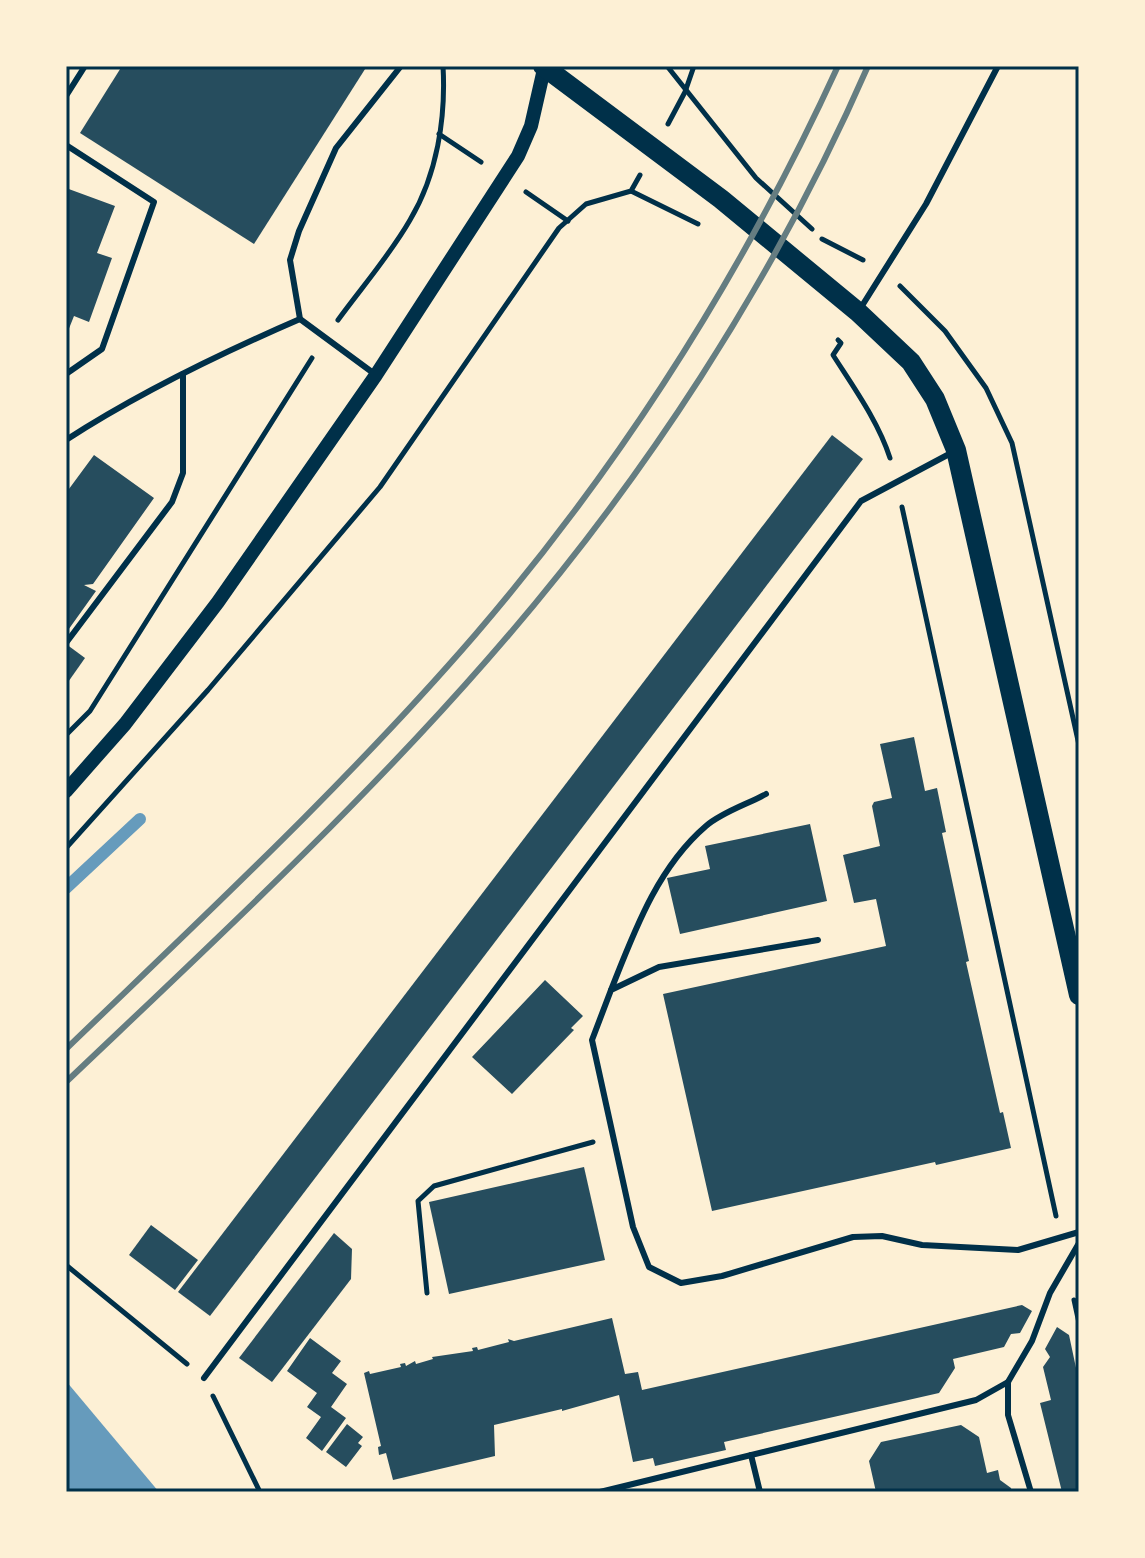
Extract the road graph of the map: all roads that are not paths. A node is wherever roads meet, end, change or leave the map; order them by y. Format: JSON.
{"nodes":[{"id":1,"x":85,"y":66,"type":"edge"},
{"id":2,"x":401,"y":66,"type":"edge"},
{"id":3,"x":998,"y":66,"type":"edge"},
{"id":4,"x":543,"y":67,"type":"edge"},
{"id":5,"x":66,"y":96,"type":"edge"},
{"id":6,"x":66,"y":145,"type":"edge"},
{"id":7,"x":858,"y":312,"type":"junction"},
{"id":8,"x":300,"y":319,"type":"junction"},
{"id":9,"x":66,"y":374,"type":"edge"},
{"id":10,"x":183,"y":374,"type":"junction"},
{"id":11,"x":376,"y":375,"type":"junction"},
{"id":12,"x":66,"y":440,"type":"edge"},
{"id":13,"x":956,"y":450,"type":"junction"},
{"id":14,"x":66,"y":643,"type":"edge"},
{"id":15,"x":66,"y":791,"type":"edge"},
{"id":16,"x":766,"y":794,"type":"dead end"},
{"id":17,"x":818,"y":940,"type":"dead end"},
{"id":18,"x":611,"y":990,"type":"junction"},
{"id":19,"x":1079,"y":995,"type":"edge"},
{"id":20,"x":1079,"y":1232,"type":"edge"},
{"id":21,"x":1079,"y":1243,"type":"edge"},
{"id":22,"x":204,"y":1378,"type":"road end"},
{"id":23,"x":1008,"y":1382,"type":"junction"},
{"id":24,"x":751,"y":1455,"type":"junction"},
{"id":25,"x":600,"y":1492,"type":"edge"},
{"id":26,"x":760,"y":1492,"type":"edge"},
{"id":27,"x":1031,"y":1492,"type":"edge"}],
"edges":[{"from":1,"to":5,"type":"lane"},
{"from":2,"to":8,"type":"lane"},
{"from":3,"to":7,"type":"lane"},
{"from":4,"to":7,"type":"main road"},
{"from":4,"to":11,"type":"street"},
{"from":6,"to":9,"type":"lane"},
{"from":7,"to":13,"type":"main road"},
{"from":8,"to":10,"type":"lane"},
{"from":8,"to":11,"type":"lane"},
{"from":10,"to":12,"type":"lane"},
{"from":10,"to":14,"type":"lane"},
{"from":11,"to":15,"type":"street"},
{"from":13,"to":19,"type":"main road"},
{"from":13,"to":22,"type":"lane"},
{"from":16,"to":18,"type":"lane"},
{"from":17,"to":18,"type":"lane"},
{"from":18,"to":20,"type":"lane"},
{"from":21,"to":23,"type":"lane"},
{"from":23,"to":24,"type":"lane"},
{"from":23,"to":27,"type":"lane"},
{"from":24,"to":25,"type":"lane"},
{"from":24,"to":26,"type":"lane"}]}
